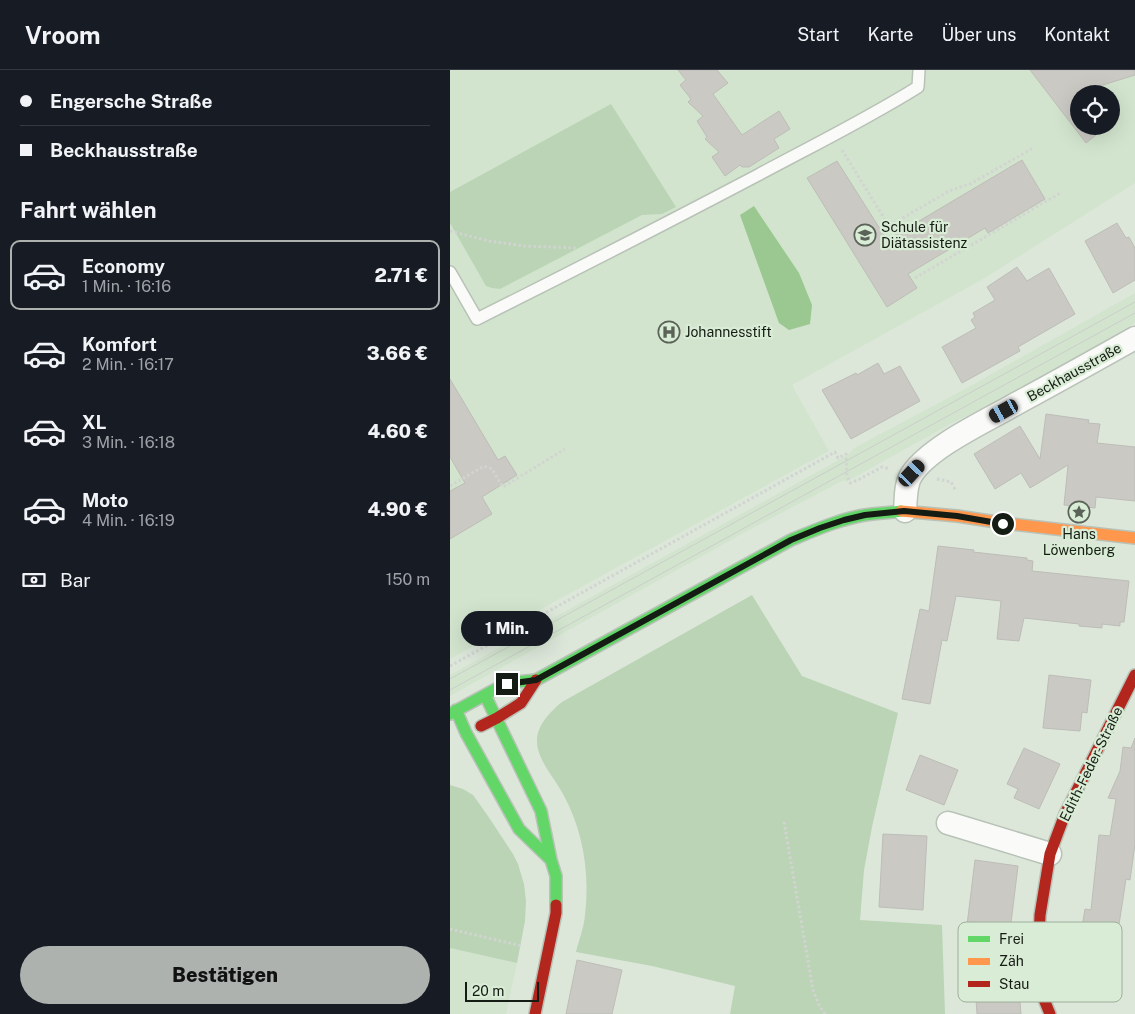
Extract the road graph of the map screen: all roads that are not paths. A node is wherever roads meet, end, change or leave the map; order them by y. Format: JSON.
{"nodes":[{"id":1,"x":919,"y":70,"type":"edge"},
{"id":2,"x":450,"y":272,"type":"edge"},
{"id":3,"x":1135,"y":338,"type":"edge"},
{"id":4,"x":904,"y":511,"type":"junction"},
{"id":5,"x":1135,"y":538,"type":"edge"},
{"id":6,"x":1135,"y":675,"type":"edge"},
{"id":7,"x":536,"y":680,"type":"junction"},
{"id":8,"x":485,"y":695,"type":"junction"},
{"id":9,"x":453,"y":712,"type":"edge"},
{"id":10,"x":497,"y":718,"type":"junction"},
{"id":11,"x":462,"y":735,"type":"junction"},
{"id":12,"x":948,"y":824,"type":"dead end"},
{"id":13,"x":1050,"y":854,"type":"junction"},
{"id":14,"x":551,"y":860,"type":"junction"},
{"id":15,"x":1040,"y":922,"type":"edge"},
{"id":16,"x":1045,"y":1002,"type":"edge"},
{"id":17,"x":535,"y":1014,"type":"edge"},
{"id":18,"x":1050,"y":1014,"type":"edge"}],
"edges":[{"from":1,"to":2,"type":"lane"},
{"from":3,"to":4,"type":"street","name":"Beckhausstraße"},
{"from":4,"to":5,"type":"street"},
{"from":4,"to":7,"type":"street"},
{"from":6,"to":13,"type":"street","name":"Edith-Feder-Straße"},
{"from":7,"to":8,"type":"street"},
{"from":7,"to":10,"type":"street"},
{"from":8,"to":9,"type":"street"},
{"from":8,"to":10,"type":"street"},
{"from":9,"to":11,"type":"street"},
{"from":10,"to":11,"type":"street"},
{"from":10,"to":14,"type":"street"},
{"from":11,"to":14,"type":"street"},
{"from":12,"to":13,"type":"street"},
{"from":13,"to":15,"type":"street","name":"Edith-Feder-Straße"},
{"from":14,"to":17,"type":"street"},
{"from":16,"to":18,"type":"street","name":"Edith-Feder-Straße"}]}
